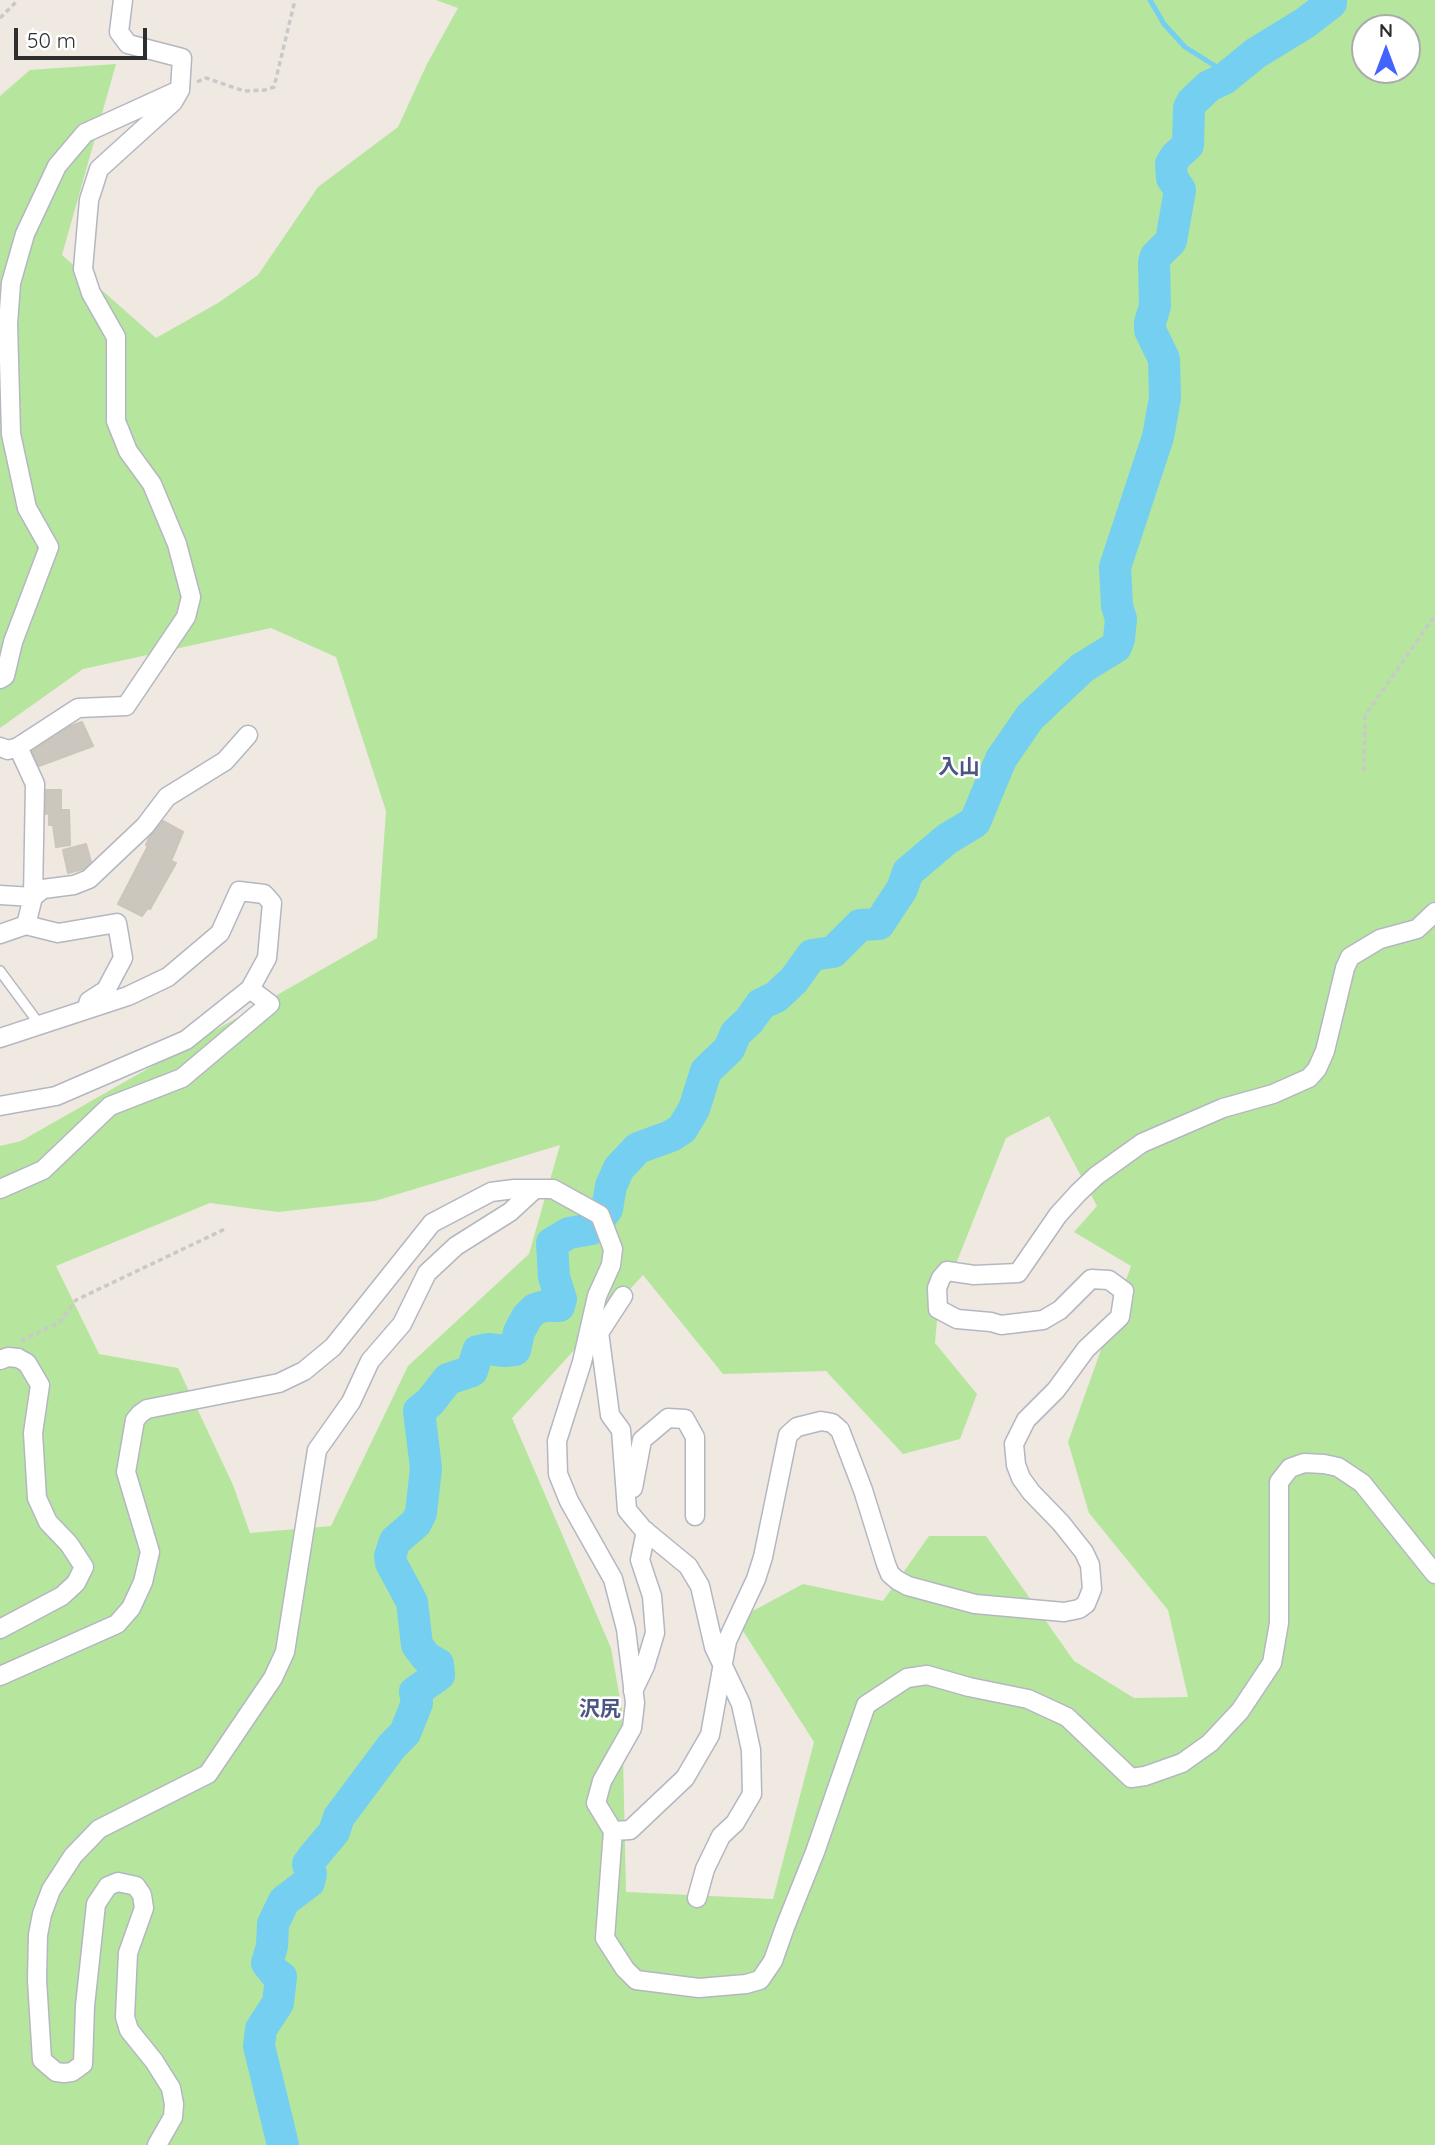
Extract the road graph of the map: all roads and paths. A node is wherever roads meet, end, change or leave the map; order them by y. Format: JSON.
{"nodes":[{"id":1,"x":18,"y":0,"type":"edge"},
{"id":2,"x":123,"y":0,"type":"edge"},
{"id":3,"x":295,"y":0,"type":"edge"},
{"id":4,"x":0,"y":18,"type":"edge"},
{"id":5,"x":188,"y":86,"type":"junction"},
{"id":6,"x":1435,"y":615,"type":"edge"},
{"id":7,"x":0,"y":679,"type":"edge"},
{"id":8,"x":248,"y":735,"type":"dead end"},
{"id":9,"x":6,"y":749,"type":"edge"},
{"id":10,"x":1364,"y":771,"type":"dead end"},
{"id":11,"x":0,"y":895,"type":"edge"},
{"id":12,"x":33,"y":897,"type":"junction"},
{"id":13,"x":1435,"y":912,"type":"edge"},
{"id":14,"x":26,"y":925,"type":"junction"},
{"id":15,"x":0,"y":934,"type":"edge"},
{"id":16,"x":0,"y":971,"type":"edge"},
{"id":17,"x":250,"y":989,"type":"junction"},
{"id":18,"x":85,"y":1011,"type":"junction"},
{"id":19,"x":40,"y":1025,"type":"junction"},
{"id":20,"x":0,"y":1038,"type":"edge"},
{"id":21,"x":0,"y":1106,"type":"edge"},
{"id":22,"x":0,"y":1189,"type":"edge"},
{"id":23,"x":535,"y":1189,"type":"junction"},
{"id":24,"x":225,"y":1229,"type":"dead end"},
{"id":25,"x":623,"y":1296,"type":"dead end"},
{"id":26,"x":598,"y":1332,"type":"junction"},
{"id":27,"x":14,"y":1345,"type":"dead end"},
{"id":28,"x":583,"y":1356,"type":"junction"},
{"id":29,"x":0,"y":1360,"type":"edge"},
{"id":30,"x":626,"y":1495,"type":"junction"},
{"id":31,"x":695,"y":1516,"type":"dead end"},
{"id":32,"x":646,"y":1531,"type":"junction"},
{"id":33,"x":1435,"y":1574,"type":"edge"},
{"id":34,"x":0,"y":1629,"type":"edge"},
{"id":35,"x":723,"y":1665,"type":"junction"},
{"id":36,"x":0,"y":1676,"type":"edge"},
{"id":37,"x":633,"y":1691,"type":"junction"},
{"id":38,"x":613,"y":1831,"type":"junction"},
{"id":39,"x":696,"y":1898,"type":"dead end"},
{"id":40,"x":157,"y":2145,"type":"edge"}],
"edges":[{"from":1,"to":4,"type":"path"},
{"from":2,"to":5,"type":"street"},
{"from":3,"to":5,"type":"path"},
{"from":5,"to":7,"type":"street"},
{"from":5,"to":9,"type":"street"},
{"from":6,"to":10,"type":"path"},
{"from":8,"to":12,"type":"street"},
{"from":9,"to":12,"type":"street"},
{"from":11,"to":12,"type":"street"},
{"from":12,"to":14,"type":"street"},
{"from":13,"to":35,"type":"street"},
{"from":14,"to":15,"type":"street"},
{"from":14,"to":18,"type":"street"},
{"from":16,"to":19,"type":"lane"},
{"from":17,"to":18,"type":"street"},
{"from":17,"to":21,"type":"street"},
{"from":17,"to":22,"type":"street"},
{"from":18,"to":19,"type":"street"},
{"from":19,"to":20,"type":"street"},
{"from":23,"to":28,"type":"street"},
{"from":23,"to":36,"type":"street"},
{"from":23,"to":40,"type":"street"},
{"from":24,"to":27,"type":"path"},
{"from":25,"to":26,"type":"street"},
{"from":26,"to":28,"type":"street"},
{"from":26,"to":30,"type":"street"},
{"from":28,"to":37,"type":"street"},
{"from":29,"to":34,"type":"street"},
{"from":30,"to":31,"type":"street"},
{"from":30,"to":32,"type":"street"},
{"from":32,"to":35,"type":"street"},
{"from":32,"to":37,"type":"street"},
{"from":33,"to":38,"type":"street"},
{"from":35,"to":38,"type":"street"},
{"from":35,"to":39,"type":"street"},
{"from":37,"to":38,"type":"street"}]}
